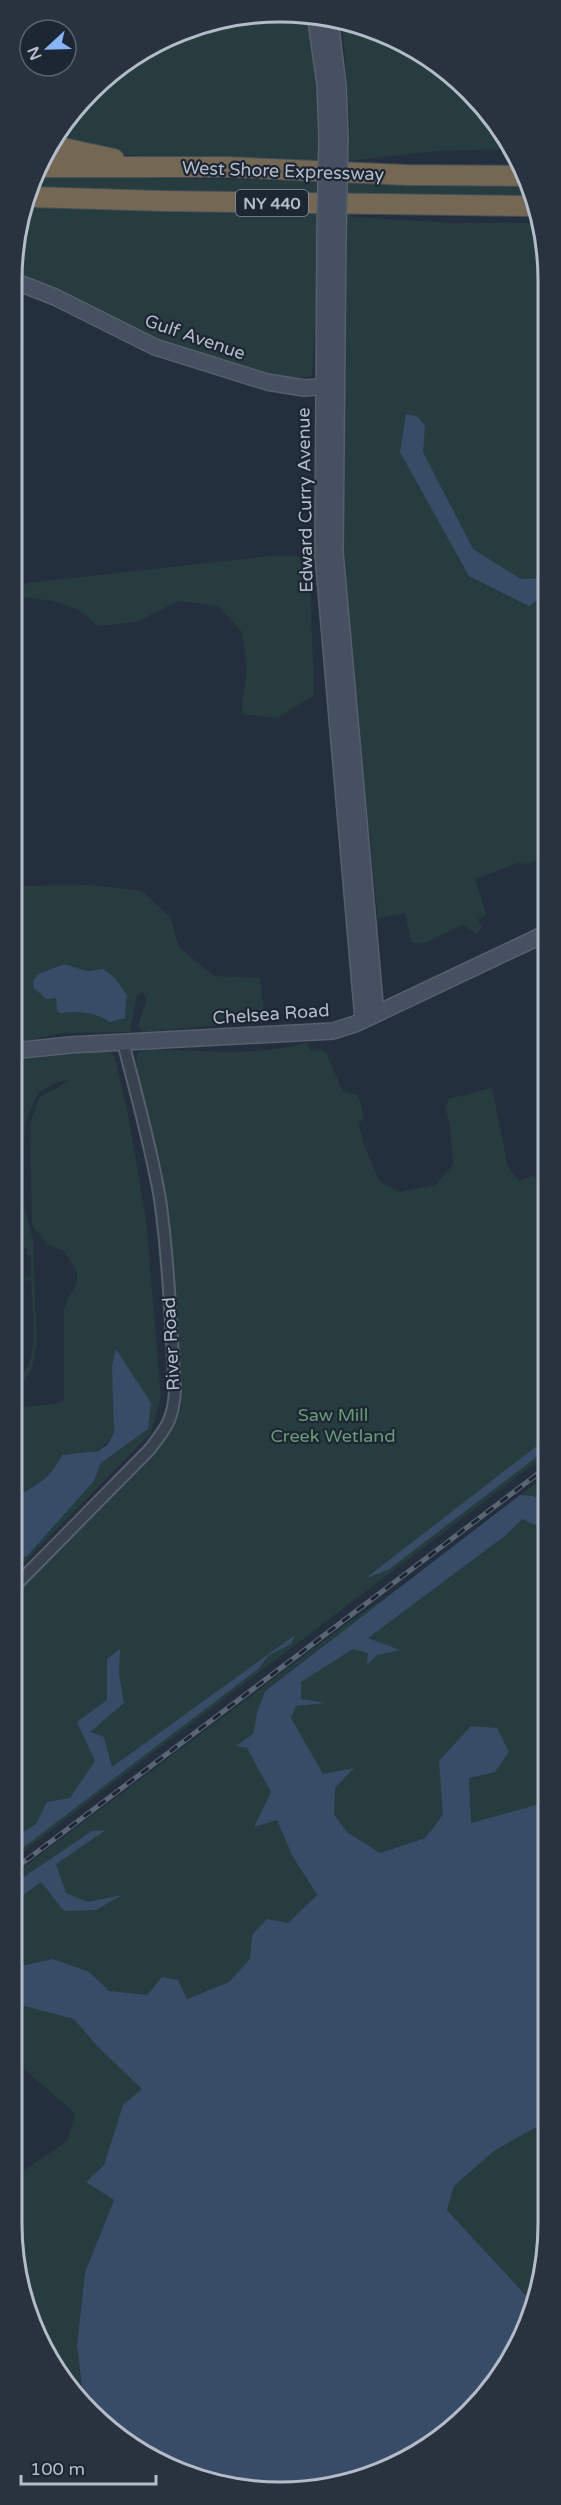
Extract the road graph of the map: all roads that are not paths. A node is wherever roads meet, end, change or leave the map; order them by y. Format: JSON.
{"nodes":[{"id":1,"x":317,"y":25,"type":"edge"},
{"id":2,"x":331,"y":27,"type":"edge"},
{"id":3,"x":334,"y":135,"type":"junction"},
{"id":4,"x":59,"y":147,"type":"edge"},
{"id":5,"x":49,"y":167,"type":"edge"},
{"id":6,"x":228,"y":167,"type":"junction"},
{"id":7,"x":516,"y":176,"type":"edge"},
{"id":8,"x":36,"y":197,"type":"edge"},
{"id":9,"x":528,"y":207,"type":"edge"},
{"id":10,"x":22,"y":284,"type":"edge"},
{"id":11,"x":331,"y":386,"type":"junction"},
{"id":12,"x":538,"y":937,"type":"edge"},
{"id":13,"x":370,"y":1017,"type":"junction"},
{"id":14,"x":123,"y":1042,"type":"junction"},
{"id":15,"x":22,"y":1050,"type":"edge"},
{"id":16,"x":22,"y":1579,"type":"edge"}],
"edges":[{"from":1,"to":3,"type":"street","name":"Edward Curry Avenue"},
{"from":2,"to":3,"type":"street","name":"Edward Curry Avenue"},
{"from":3,"to":11,"type":"street","name":"Edward Curry Avenue","bridge":true},
{"from":4,"to":6,"type":"highway"},
{"from":5,"to":6,"type":"highway","name":"West Shore Expressway","number":"NY 440"},
{"from":6,"to":7,"type":"highway","name":"West Shore Expressway","number":"NY 440"},
{"from":8,"to":9,"type":"highway","name":"West Shore Expressway","number":"NY 440"},
{"from":10,"to":11,"type":"street","name":"Gulf Avenue"},
{"from":11,"to":13,"type":"street","name":"Edward Curry Avenue"},
{"from":12,"to":13,"type":"street","name":"Chelsea Road"},
{"from":13,"to":14,"type":"street","name":"Chelsea Road"},
{"from":14,"to":15,"type":"street","name":"Chelsea Road"},
{"from":14,"to":16,"type":"street","name":"River Road"}]}
